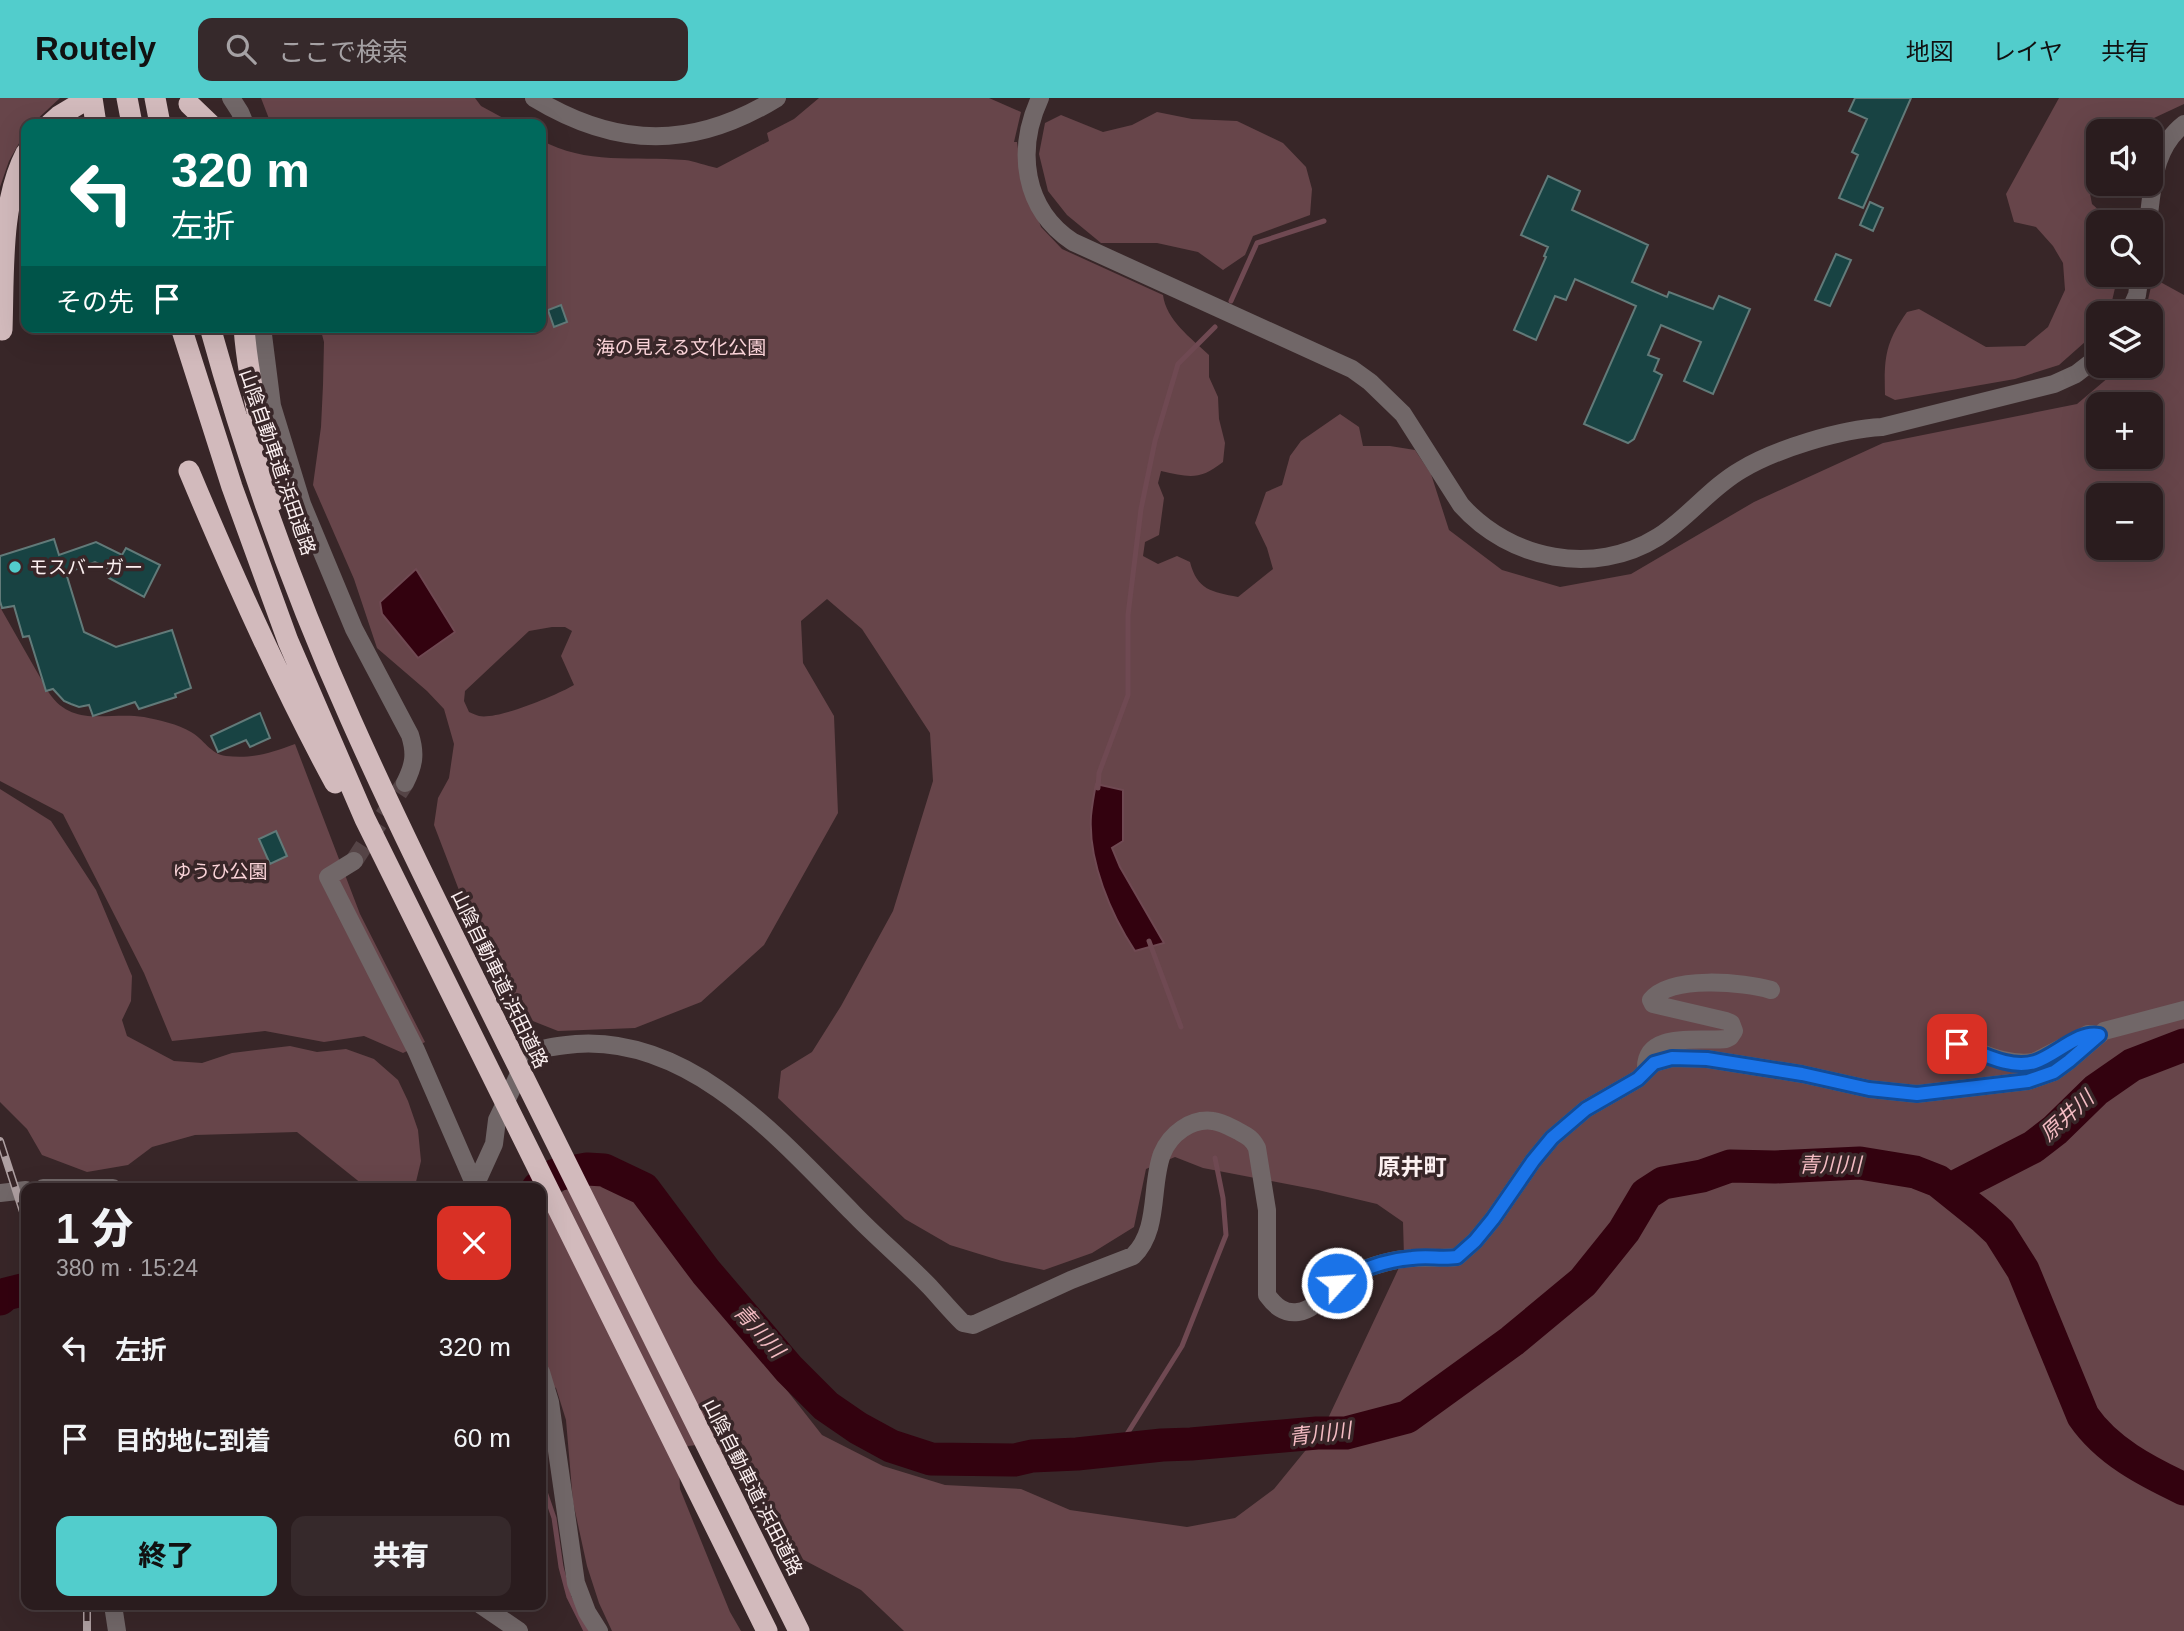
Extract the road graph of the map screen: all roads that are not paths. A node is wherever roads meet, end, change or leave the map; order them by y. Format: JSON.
{"nodes":[{"id":1,"x":127,"y":98,"type":"edge"},
{"id":2,"x":155,"y":98,"type":"edge"},
{"id":3,"x":231,"y":98,"type":"edge"},
{"id":4,"x":534,"y":98,"type":"edge"},
{"id":5,"x":778,"y":98,"type":"edge"},
{"id":6,"x":1040,"y":98,"type":"edge"},
{"id":7,"x":88,"y":100,"type":"edge"},
{"id":8,"x":189,"y":104,"type":"dead end"},
{"id":9,"x":56,"y":119,"type":"edge"},
{"id":10,"x":94,"y":119,"type":"edge"},
{"id":11,"x":131,"y":119,"type":"edge"},
{"id":12,"x":159,"y":119,"type":"edge"},
{"id":13,"x":205,"y":119,"type":"edge"},
{"id":14,"x":243,"y":119,"type":"edge"},
{"id":15,"x":2184,"y":124,"type":"edge"},
{"id":16,"x":21,"y":165,"type":"edge"},
{"id":17,"x":2150,"y":210,"type":"edge"},
{"id":18,"x":2,"y":330,"type":"dead end"},
{"id":19,"x":183,"y":333,"type":"edge"},
{"id":20,"x":212,"y":333,"type":"edge"},
{"id":21,"x":245,"y":333,"type":"edge"},
{"id":22,"x":263,"y":333,"type":"edge"},
{"id":23,"x":2086,"y":366,"type":"edge"},
{"id":24,"x":189,"y":471,"type":"dead end"},
{"id":25,"x":278,"y":536,"type":"junction"},
{"id":26,"x":404,"y":783,"type":"tunnel mouth"},
{"id":27,"x":354,"y":861,"type":"tunnel mouth"},
{"id":28,"x":427,"y":943,"type":"junction"},
{"id":29,"x":1771,"y":990,"type":"dead end"},
{"id":30,"x":2184,"y":1010,"type":"edge"},
{"id":31,"x":2099,"y":1035,"type":"junction"},
{"id":32,"x":1957,"y":1044,"type":"dead end"},
{"id":33,"x":1646,"y":1070,"type":"junction"},
{"id":34,"x":473,"y":1183,"type":"edge"},
{"id":35,"x":477,"y":1183,"type":"edge"},
{"id":36,"x":545,"y":1183,"type":"edge"},
{"id":37,"x":546,"y":1185,"type":"edge"},
{"id":38,"x":21,"y":1191,"type":"edge"},
{"id":39,"x":0,"y":1193,"type":"edge"},
{"id":40,"x":546,"y":1389,"type":"edge"},
{"id":41,"x":769,"y":1569,"type":"junction"},
{"id":42,"x":114,"y":1610,"type":"edge"},
{"id":43,"x":488,"y":1610,"type":"edge"},
{"id":44,"x":117,"y":1631,"type":"edge"},
{"id":45,"x":519,"y":1631,"type":"edge"},
{"id":46,"x":600,"y":1631,"type":"edge"},
{"id":47,"x":767,"y":1631,"type":"edge"},
{"id":48,"x":799,"y":1631,"type":"edge"},
{"id":49,"x":807,"y":1631,"type":"edge"}],
"edges":[{"from":1,"to":11,"type":"highway"},
{"from":2,"to":12,"type":"highway"},
{"from":3,"to":14,"type":"street"},
{"from":4,"to":5,"type":"street"},
{"from":6,"to":23,"type":"street"},
{"from":7,"to":9,"type":"highway"},
{"from":7,"to":10,"type":"highway"},
{"from":8,"to":13,"type":"highway"},
{"from":15,"to":17,"type":"street"},
{"from":16,"to":18,"type":"highway"},
{"from":19,"to":28,"type":"highway"},
{"from":20,"to":25,"type":"highway","name":"山陰自動車道;浜田道路"},
{"from":21,"to":25,"type":"highway"},
{"from":22,"to":26,"type":"street"},
{"from":24,"to":28,"type":"highway"},
{"from":25,"to":41,"type":"highway","name":"山陰自動車道;浜田道路"},
{"from":27,"to":34,"type":"street"},
{"from":28,"to":36,"type":"highway"},
{"from":29,"to":33,"type":"street"},
{"from":30,"to":31,"type":"street"},
{"from":31,"to":32,"type":"street"},
{"from":31,"to":33,"type":"street"},
{"from":33,"to":35,"type":"street"},
{"from":37,"to":47,"type":"highway"},
{"from":38,"to":39,"type":"street"},
{"from":40,"to":46,"type":"street"},
{"from":41,"to":48,"type":"highway","name":"山陰自動車道;浜田道路"},
{"from":41,"to":49,"type":"highway"},
{"from":42,"to":44,"type":"street"},
{"from":43,"to":45,"type":"street"}]}
